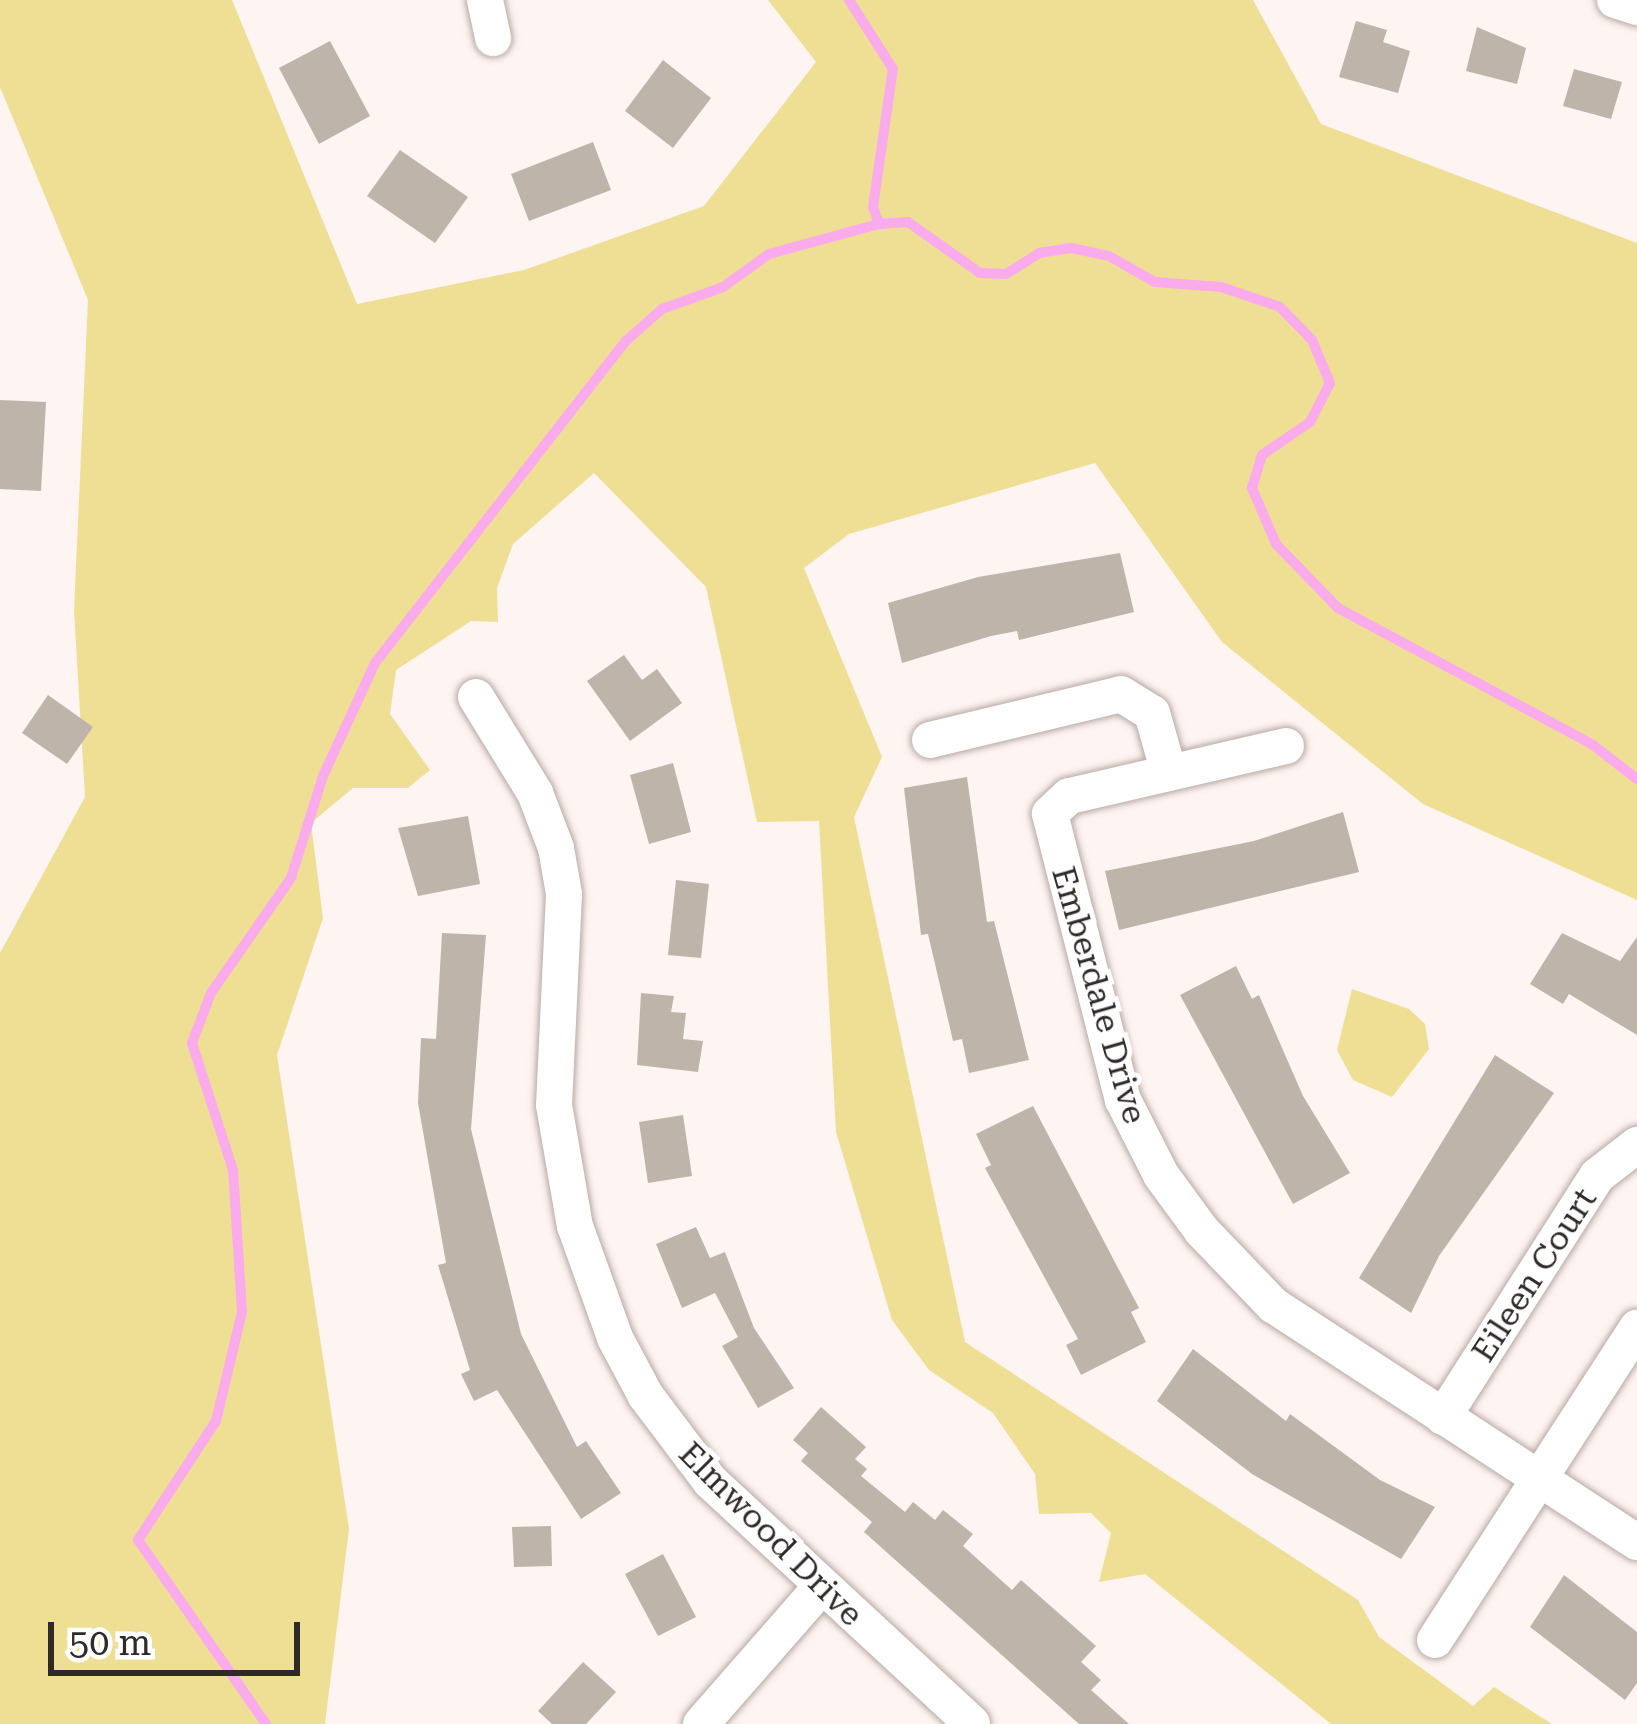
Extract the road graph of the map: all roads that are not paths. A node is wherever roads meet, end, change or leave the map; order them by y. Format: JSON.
{"nodes":[{"id":1,"x":485,"y":0,"type":"edge"},
{"id":2,"x":1615,"y":0,"type":"edge"},
{"id":3,"x":1637,"y":7,"type":"edge"},
{"id":4,"x":493,"y":38,"type":"dead end"},
{"id":5,"x":476,"y":698,"type":"dead end"},
{"id":6,"x":930,"y":740,"type":"dead end"},
{"id":7,"x":1286,"y":746,"type":"dead end"},
{"id":8,"x":1169,"y":773,"type":"junction"},
{"id":9,"x":1637,"y":1145,"type":"edge"},
{"id":10,"x":1637,"y":1328,"type":"edge"},
{"id":11,"x":1443,"y":1417,"type":"junction"},
{"id":12,"x":1538,"y":1478,"type":"junction"},
{"id":13,"x":1637,"y":1542,"type":"edge"},
{"id":14,"x":820,"y":1588,"type":"junction"},
{"id":15,"x":1435,"y":1640,"type":"dead end"},
{"id":16,"x":701,"y":1724,"type":"edge"},
{"id":17,"x":972,"y":1724,"type":"edge"}],
"edges":[{"from":1,"to":4,"type":"street"},
{"from":2,"to":3,"type":"street"},
{"from":5,"to":14,"type":"street","name":"Elmwood Drive"},
{"from":6,"to":8,"type":"street"},
{"from":7,"to":8,"type":"street","name":"Emberdale Drive"},
{"from":8,"to":11,"type":"street","name":"Emberdale Drive"},
{"from":9,"to":11,"type":"street","name":"Eileen Court"},
{"from":10,"to":12,"type":"street"},
{"from":11,"to":12,"type":"street","name":"Emberdale Drive"},
{"from":12,"to":13,"type":"street","name":"Emberdale Drive"},
{"from":12,"to":15,"type":"street"},
{"from":14,"to":16,"type":"street"},
{"from":14,"to":17,"type":"street","name":"Elmwood Drive"}]}
